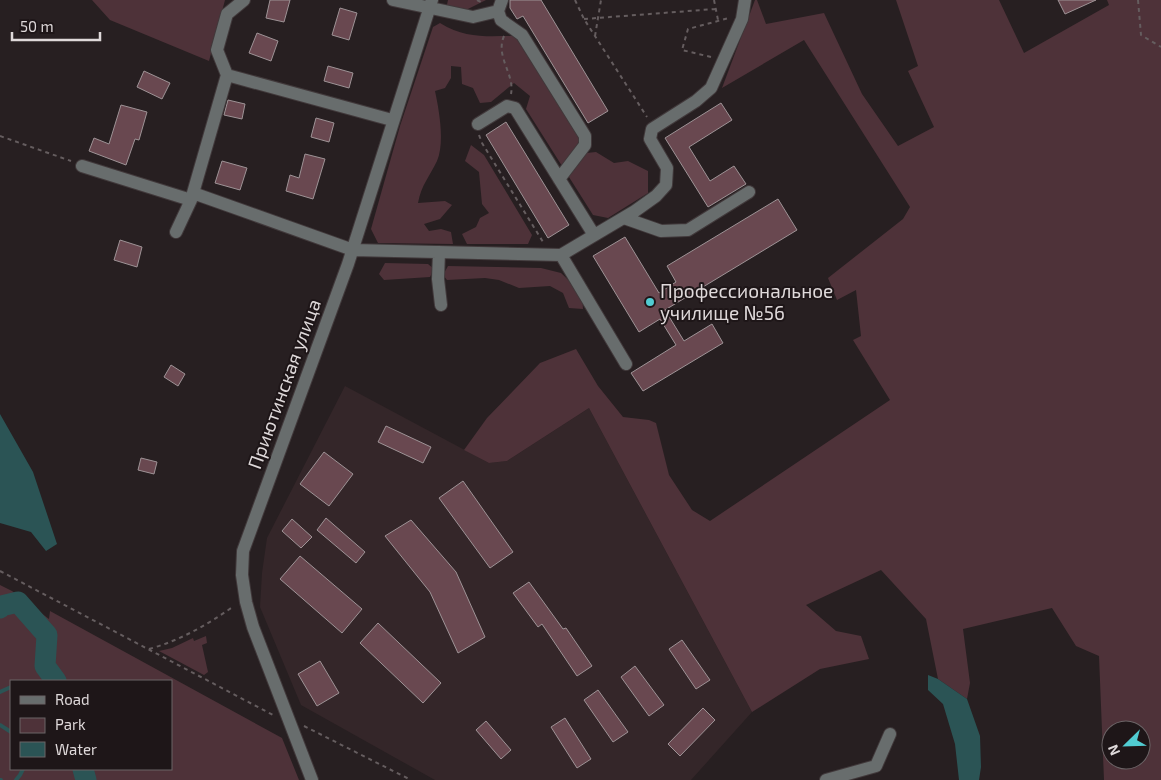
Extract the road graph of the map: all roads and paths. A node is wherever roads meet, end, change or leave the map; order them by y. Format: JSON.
{"nodes":[{"id":1,"x":244,"y":0,"type":"edge"},
{"id":2,"x":393,"y":0,"type":"edge"},
{"id":3,"x":575,"y":0,"type":"edge"},
{"id":4,"x":601,"y":0,"type":"edge"},
{"id":5,"x":714,"y":0,"type":"edge"},
{"id":6,"x":745,"y":0,"type":"edge"},
{"id":7,"x":1138,"y":0,"type":"edge"},
{"id":8,"x":430,"y":4,"type":"edge"},
{"id":9,"x":500,"y":5,"type":"edge"},
{"id":10,"x":716,"y":9,"type":"junction"},
{"id":11,"x":743,"y":14,"type":"junction"},
{"id":12,"x":598,"y":18,"type":"junction"},
{"id":13,"x":584,"y":19,"type":"junction"},
{"id":14,"x":718,"y":21,"type":"junction"},
{"id":15,"x":508,"y":26,"type":"junction"},
{"id":16,"x":595,"y":36,"type":"junction"},
{"id":17,"x":1161,"y":47,"type":"edge"},
{"id":18,"x":724,"y":60,"type":"junction"},
{"id":19,"x":227,"y":75,"type":"junction"},
{"id":20,"x":507,"y":106,"type":"junction"},
{"id":21,"x":392,"y":120,"type":"junction"},
{"id":22,"x":478,"y":124,"type":"joint"},
{"id":23,"x":654,"y":128,"type":"junction"},
{"id":24,"x":0,"y":136,"type":"edge"},
{"id":25,"x":82,"y":166,"type":"joint"},
{"id":26,"x":559,"y":179,"type":"junction"},
{"id":27,"x":749,"y":192,"type":"dead end"},
{"id":28,"x":192,"y":196,"type":"junction"},
{"id":29,"x":624,"y":218,"type":"junction"},
{"id":30,"x":176,"y":232,"type":"dead end"},
{"id":31,"x":594,"y":236,"type":"junction"},
{"id":32,"x":352,"y":250,"type":"junction"},
{"id":33,"x":440,"y":252,"type":"junction"},
{"id":34,"x":556,"y":255,"type":"junction"},
{"id":35,"x":441,"y":304,"type":"dead end"},
{"id":36,"x":626,"y":364,"type":"dead end"},
{"id":37,"x":0,"y":571,"type":"edge"},
{"id":38,"x":236,"y":605,"type":"dead end"},
{"id":39,"x":150,"y":649,"type":"junction"},
{"id":40,"x":277,"y":717,"type":"dead end"},
{"id":41,"x":300,"y":725,"type":"dead end"},
{"id":42,"x":890,"y":734,"type":"dead end"},
{"id":43,"x":312,"y":780,"type":"edge"},
{"id":44,"x":411,"y":780,"type":"edge"},
{"id":45,"x":826,"y":780,"type":"edge"}],
"edges":[{"from":1,"to":19,"type":"street"},
{"from":2,"to":8,"type":"street"},
{"from":3,"to":13,"type":"path"},
{"from":4,"to":12,"type":"path"},
{"from":5,"to":10,"type":"path"},
{"from":6,"to":11,"type":"street"},
{"from":7,"to":17,"type":"path"},
{"from":8,"to":9,"type":"street"},
{"from":8,"to":21,"type":"street","name":"Приютинская улица"},
{"from":9,"to":15,"type":"street"},
{"from":10,"to":12,"type":"path"},
{"from":10,"to":14,"type":"path"},
{"from":11,"to":14,"type":"path"},
{"from":11,"to":18,"type":"street"},
{"from":12,"to":13,"type":"path"},
{"from":12,"to":16,"type":"path"},
{"from":13,"to":16,"type":"path"},
{"from":14,"to":18,"type":"path"},
{"from":15,"to":20,"type":"path"},
{"from":15,"to":26,"type":"street"},
{"from":16,"to":23,"type":"path"},
{"from":18,"to":23,"type":"street"},
{"from":19,"to":21,"type":"street"},
{"from":19,"to":28,"type":"street"},
{"from":20,"to":22,"type":"street"},
{"from":20,"to":26,"type":"street"},
{"from":21,"to":32,"type":"street","name":"Приютинская улица"},
{"from":22,"to":34,"type":"path"},
{"from":23,"to":29,"type":"street"},
{"from":24,"to":25,"type":"path"},
{"from":25,"to":28,"type":"street"},
{"from":26,"to":31,"type":"street"},
{"from":27,"to":29,"type":"street"},
{"from":28,"to":30,"type":"street"},
{"from":28,"to":32,"type":"street"},
{"from":29,"to":31,"type":"street"},
{"from":31,"to":34,"type":"street"},
{"from":32,"to":33,"type":"street"},
{"from":32,"to":43,"type":"street","name":"Приютинская улица"},
{"from":33,"to":34,"type":"street"},
{"from":33,"to":35,"type":"street"},
{"from":34,"to":36,"type":"street"},
{"from":37,"to":39,"type":"path"},
{"from":38,"to":39,"type":"path"},
{"from":39,"to":40,"type":"path"},
{"from":41,"to":44,"type":"path"},
{"from":42,"to":45,"type":"street"}]}
